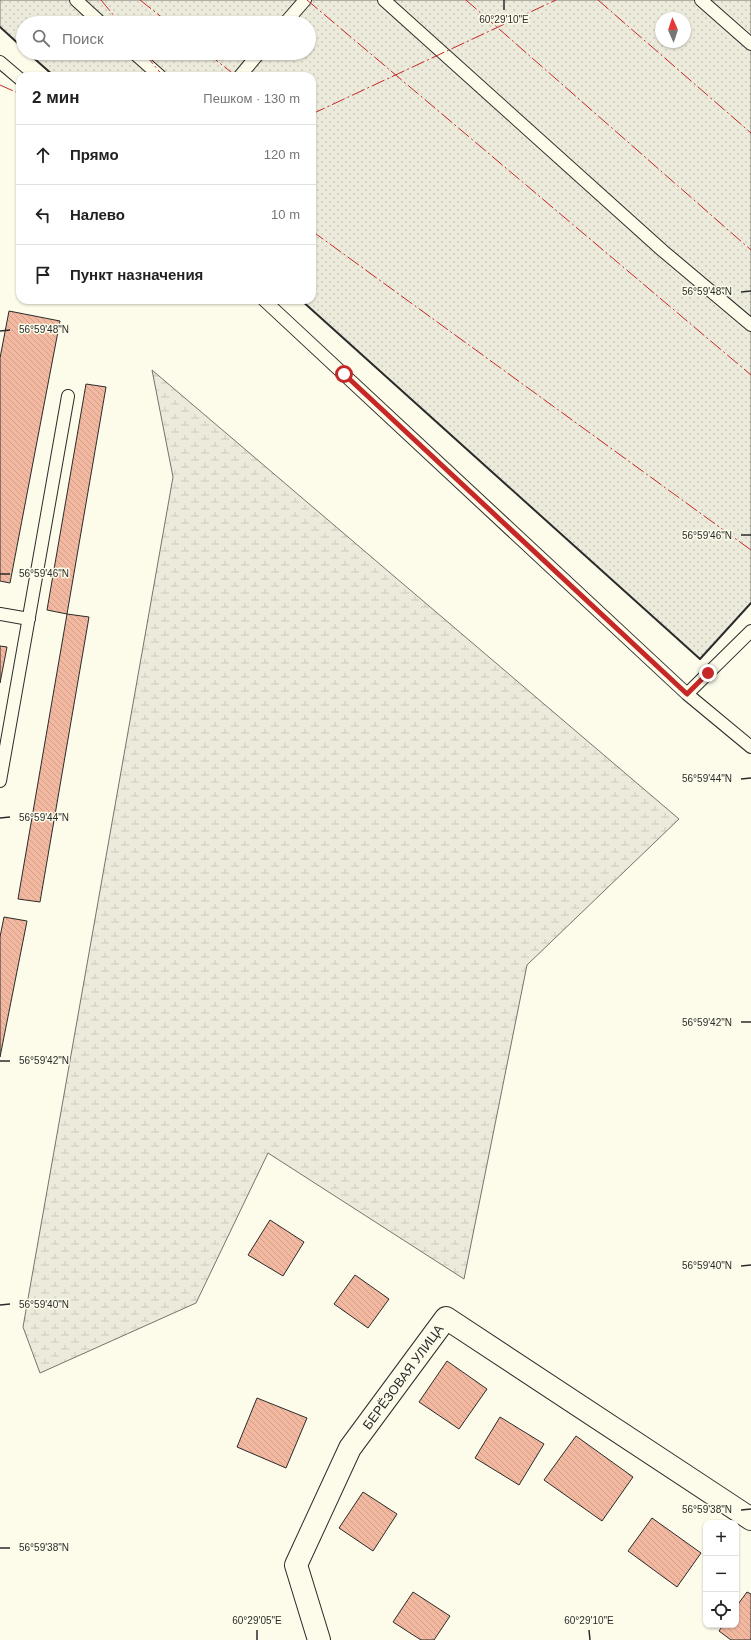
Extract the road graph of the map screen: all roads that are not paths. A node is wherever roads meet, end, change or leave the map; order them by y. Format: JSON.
{"nodes":[{"id":1,"x":76,"y":0,"type":"edge"},
{"id":2,"x":305,"y":0,"type":"edge"},
{"id":3,"x":384,"y":0,"type":"edge"},
{"id":4,"x":701,"y":0,"type":"edge"},
{"id":5,"x":93,"y":16,"type":"edge"},
{"id":6,"x":291,"y":16,"type":"edge"},
{"id":7,"x":751,"y":44,"type":"edge"},
{"id":8,"x":142,"y":60,"type":"edge"},
{"id":9,"x":253,"y":60,"type":"edge"},
{"id":10,"x":0,"y":62,"type":"edge"},
{"id":11,"x":155,"y":72,"type":"edge"},
{"id":12,"x":243,"y":72,"type":"edge"},
{"id":13,"x":16,"y":76,"type":"edge"},
{"id":14,"x":268,"y":304,"type":"edge"},
{"id":15,"x":751,"y":325,"type":"edge"},
{"id":16,"x":68,"y":396,"type":"dead end"},
{"id":17,"x":0,"y":614,"type":"edge"},
{"id":18,"x":29,"y":619,"type":"junction"},
{"id":19,"x":751,"y":631,"type":"edge"},
{"id":20,"x":687,"y":694,"type":"junction"},
{"id":21,"x":751,"y":747,"type":"edge"},
{"id":22,"x":0,"y":781,"type":"edge"},
{"id":23,"x":751,"y":1519,"type":"edge"},
{"id":24,"x":319,"y":1640,"type":"edge"}],
"edges":[{"from":1,"to":5,"type":"lane"},
{"from":2,"to":6,"type":"lane"},
{"from":3,"to":15,"type":"lane"},
{"from":4,"to":7,"type":"lane"},
{"from":8,"to":11,"type":"lane"},
{"from":9,"to":12,"type":"lane"},
{"from":10,"to":13,"type":"lane"},
{"from":14,"to":20,"type":"lane"},
{"from":16,"to":18,"type":"lane"},
{"from":17,"to":18,"type":"lane"},
{"from":18,"to":22,"type":"lane"},
{"from":19,"to":20,"type":"lane"},
{"from":20,"to":21,"type":"lane"},
{"from":23,"to":24,"type":"street","name":"БЕРЁЗОВАЯ УЛИЦА"}]}
